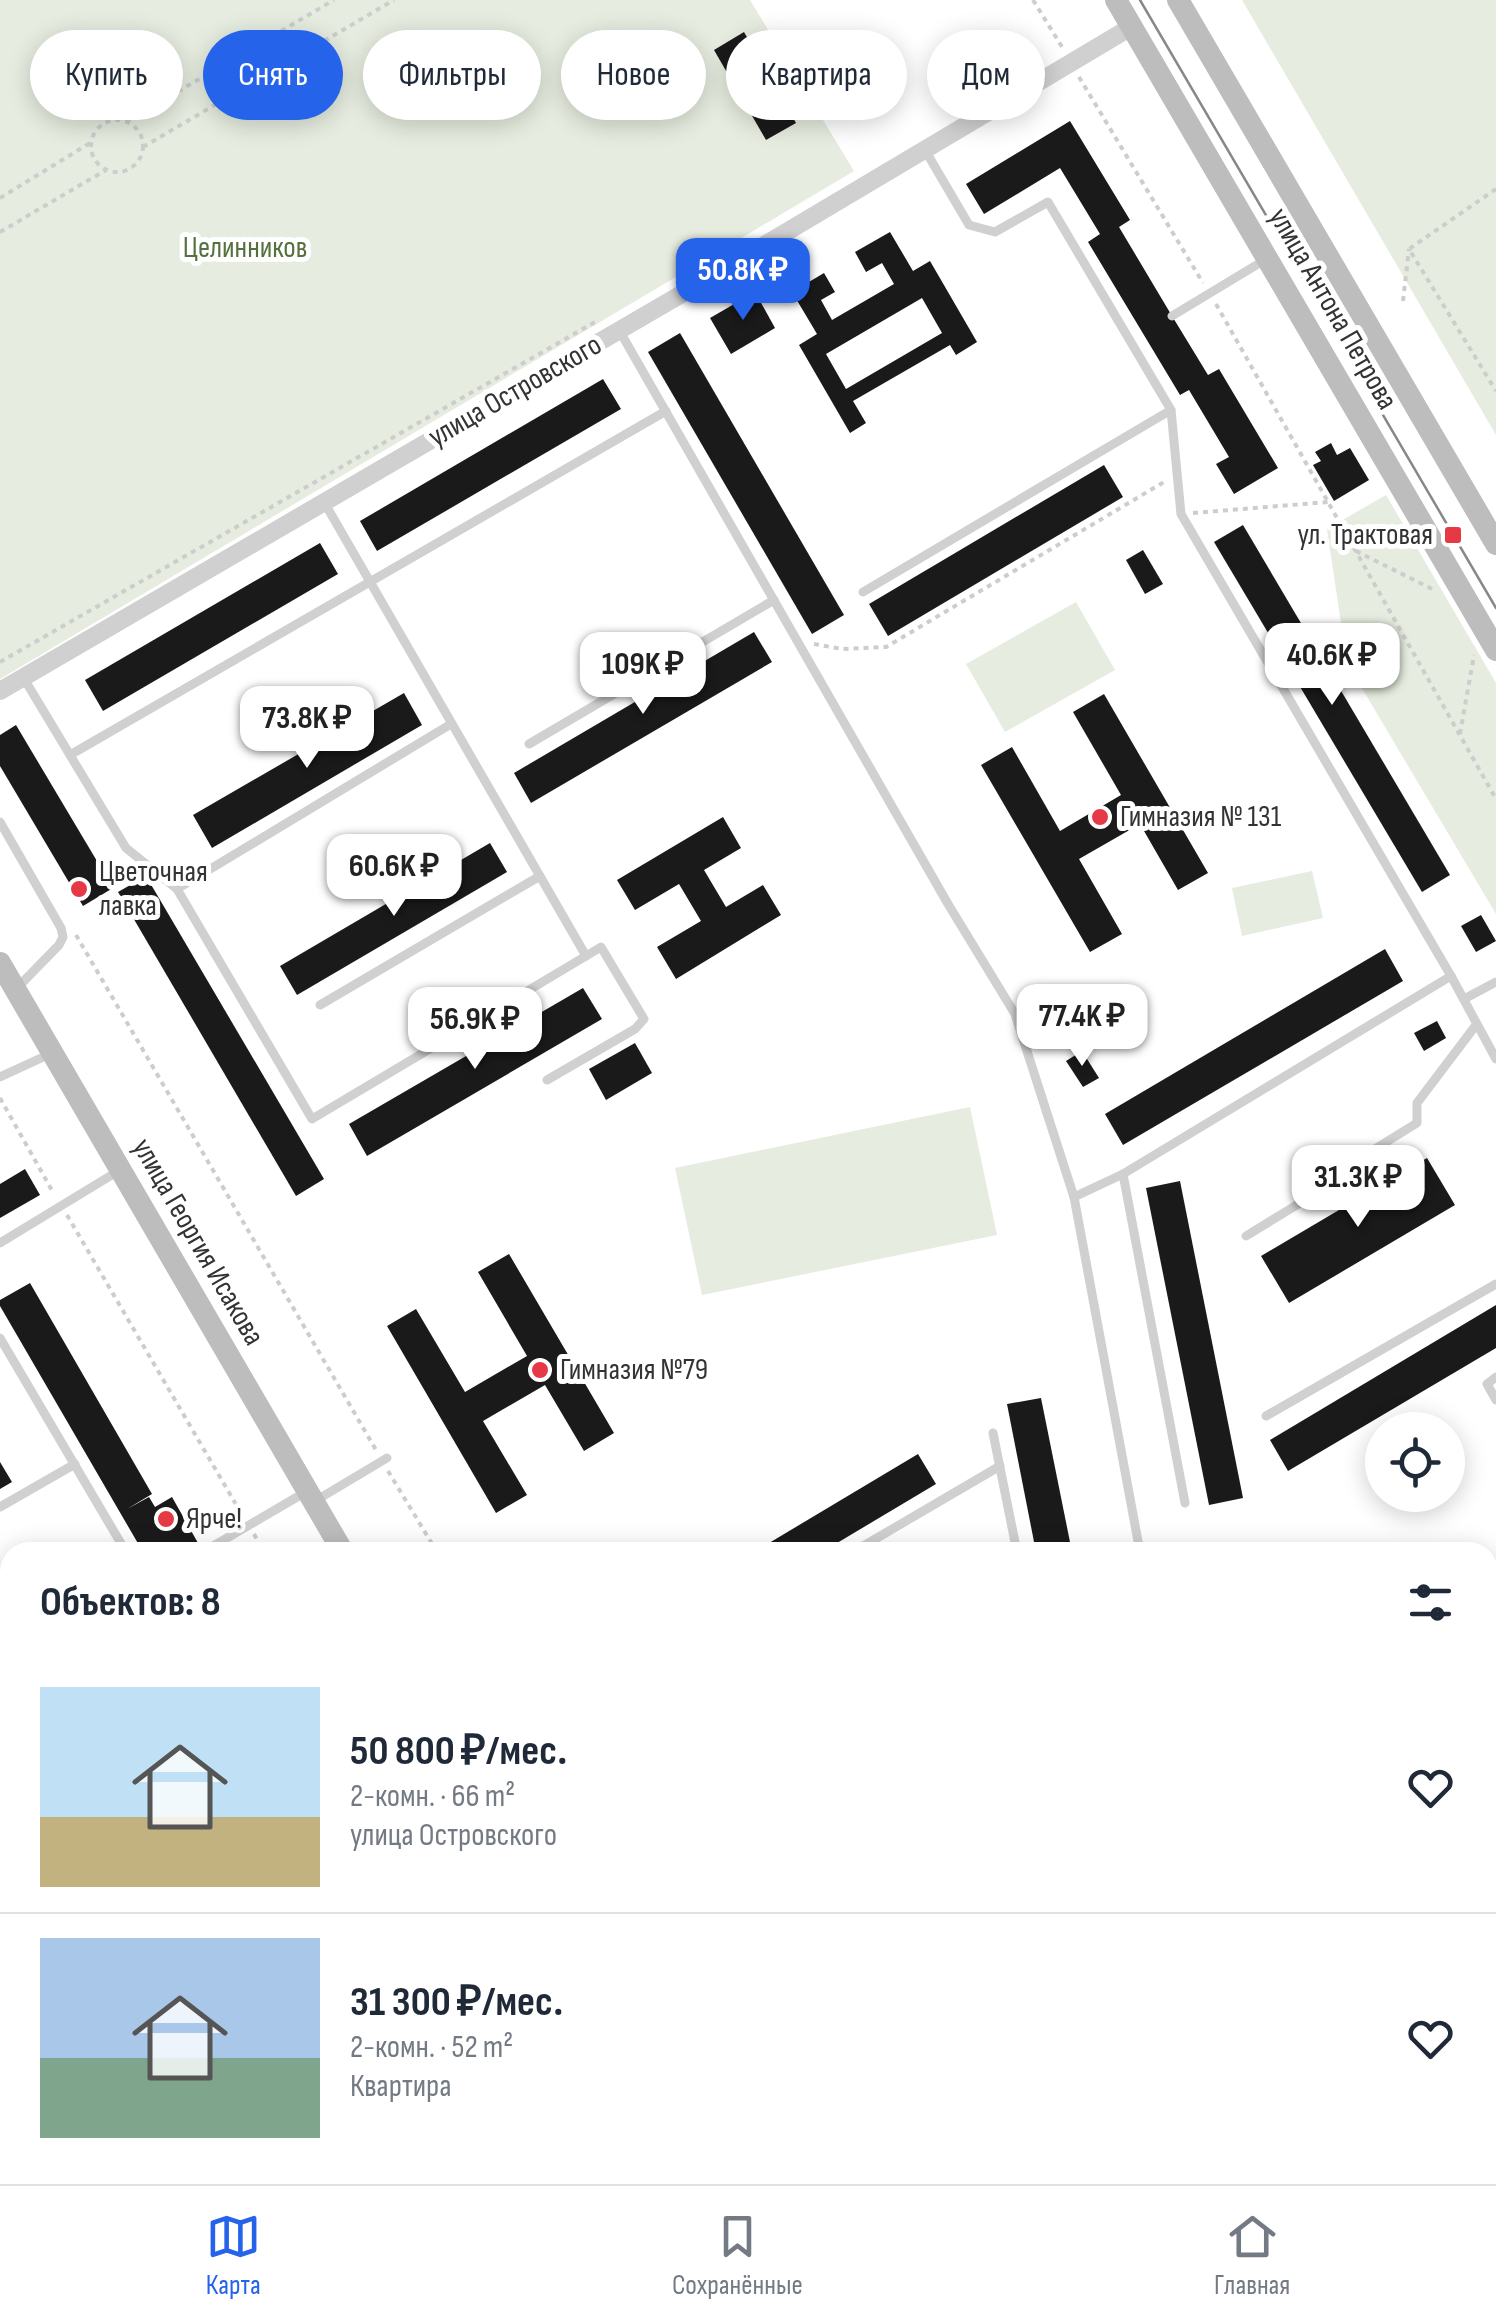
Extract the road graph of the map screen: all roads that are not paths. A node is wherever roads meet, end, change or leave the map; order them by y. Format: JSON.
{"nodes":[{"id":1,"x":1116,"y":0,"type":"edge"},
{"id":2,"x":1178,"y":0,"type":"edge"},
{"id":3,"x":1131,"y":27,"type":"junction"},
{"id":4,"x":925,"y":150,"type":"junction"},
{"id":5,"x":1269,"y":258,"type":"junction"},
{"id":6,"x":1172,"y":316,"type":"dead end"},
{"id":7,"x":613,"y":322,"type":"junction"},
{"id":8,"x":1143,"y":333,"type":"dead end"},
{"id":9,"x":1131,"y":341,"type":"junction"},
{"id":10,"x":1171,"y":410,"type":"junction"},
{"id":11,"x":666,"y":411,"type":"junction"},
{"id":12,"x":324,"y":502,"type":"junction"},
{"id":13,"x":1496,"y":544,"type":"edge"},
{"id":14,"x":370,"y":580,"type":"junction"},
{"id":15,"x":863,"y":592,"type":"dead end"},
{"id":16,"x":774,"y":600,"type":"junction"},
{"id":17,"x":1485,"y":653,"type":"edge"},
{"id":18,"x":23,"y":677,"type":"junction"},
{"id":19,"x":0,"y":691,"type":"edge"},
{"id":20,"x":451,"y":724,"type":"junction"},
{"id":21,"x":528,"y":744,"type":"dead end"},
{"id":22,"x":70,"y":755,"type":"junction"},
{"id":23,"x":0,"y":822,"type":"edge"},
{"id":24,"x":540,"y":876,"type":"junction"},
{"id":25,"x":177,"y":890,"type":"junction"},
{"id":26,"x":959,"y":897,"type":"dead end"},
{"id":27,"x":948,"y":904,"type":"junction"},
{"id":28,"x":586,"y":956,"type":"junction"},
{"id":29,"x":0,"y":964,"type":"edge"},
{"id":30,"x":1452,"y":976,"type":"junction"},
{"id":31,"x":1496,"y":982,"type":"edge"},
{"id":32,"x":16,"y":989,"type":"junction"},
{"id":33,"x":1464,"y":998,"type":"junction"},
{"id":34,"x":320,"y":1005,"type":"dead end"},
{"id":35,"x":1476,"y":1025,"type":"junction"},
{"id":36,"x":52,"y":1053,"type":"junction"},
{"id":37,"x":1496,"y":1058,"type":"edge"},
{"id":38,"x":0,"y":1077,"type":"edge"},
{"id":39,"x":547,"y":1080,"type":"dead end"},
{"id":40,"x":122,"y":1169,"type":"junction"},
{"id":41,"x":1123,"y":1174,"type":"junction"},
{"id":42,"x":1074,"y":1197,"type":"junction"},
{"id":43,"x":1246,"y":1236,"type":"dead end"},
{"id":44,"x":0,"y":1243,"type":"edge"},
{"id":45,"x":1496,"y":1284,"type":"edge"},
{"id":46,"x":0,"y":1338,"type":"edge"},
{"id":47,"x":1496,"y":1377,"type":"edge"},
{"id":48,"x":1496,"y":1400,"type":"edge"},
{"id":49,"x":1266,"y":1416,"type":"dead end"},
{"id":50,"x":992,"y":1432,"type":"dead end"},
{"id":51,"x":385,"y":1459,"type":"road end"},
{"id":52,"x":75,"y":1464,"type":"junction"},
{"id":53,"x":1000,"y":1466,"type":"junction"},
{"id":54,"x":310,"y":1497,"type":"junction"},
{"id":55,"x":1184,"y":1502,"type":"dead end"},
{"id":56,"x":0,"y":1507,"type":"edge"},
{"id":57,"x":120,"y":1542,"type":"edge"},
{"id":58,"x":221,"y":1542,"type":"edge"},
{"id":59,"x":337,"y":1542,"type":"edge"},
{"id":60,"x":871,"y":1542,"type":"edge"},
{"id":61,"x":1016,"y":1542,"type":"edge"},
{"id":62,"x":1138,"y":1542,"type":"edge"}],
"edges":[{"from":1,"to":3,"type":"main road","name":"улица Антона Петрова"},
{"from":2,"to":13,"type":"main road","name":"улица Антона Петрова"},
{"from":3,"to":4,"type":"street","name":"улица Островского"},
{"from":3,"to":5,"type":"main road","name":"улица Антона Петрова"},
{"from":4,"to":7,"type":"street","name":"улица Островского"},
{"from":4,"to":9,"type":"lane"},
{"from":5,"to":6,"type":"lane"},
{"from":5,"to":17,"type":"main road","name":"улица Антона Петрова"},
{"from":7,"to":11,"type":"lane"},
{"from":7,"to":12,"type":"street","name":"улица Островского"},
{"from":8,"to":9,"type":"lane"},
{"from":9,"to":10,"type":"lane"},
{"from":10,"to":15,"type":"lane"},
{"from":10,"to":30,"type":"lane"},
{"from":11,"to":14,"type":"lane"},
{"from":11,"to":16,"type":"lane"},
{"from":12,"to":14,"type":"lane"},
{"from":12,"to":18,"type":"street","name":"улица Островского"},
{"from":14,"to":20,"type":"lane"},
{"from":14,"to":22,"type":"lane"},
{"from":16,"to":21,"type":"lane"},
{"from":16,"to":27,"type":"lane"},
{"from":18,"to":19,"type":"street","name":"улица Островского"},
{"from":18,"to":22,"type":"lane"},
{"from":20,"to":24,"type":"lane"},
{"from":20,"to":25,"type":"lane"},
{"from":22,"to":25,"type":"lane"},
{"from":23,"to":32,"type":"lane"},
{"from":24,"to":28,"type":"lane"},
{"from":24,"to":34,"type":"lane"},
{"from":25,"to":28,"type":"lane"},
{"from":26,"to":27,"type":"lane"},
{"from":27,"to":42,"type":"lane"},
{"from":28,"to":39,"type":"lane"},
{"from":29,"to":32,"type":"main road","name":"улица Георгия Исакова"},
{"from":30,"to":33,"type":"lane"},
{"from":30,"to":41,"type":"lane"},
{"from":31,"to":33,"type":"lane"},
{"from":32,"to":36,"type":"main road","name":"улица Георгия Исакова"},
{"from":33,"to":35,"type":"lane"},
{"from":35,"to":37,"type":"lane"},
{"from":35,"to":43,"type":"lane"},
{"from":36,"to":38,"type":"lane"},
{"from":36,"to":40,"type":"main road","name":"улица Георгия Исакова"},
{"from":40,"to":44,"type":"lane"},
{"from":40,"to":54,"type":"main road","name":"улица Георгия Исакова"},
{"from":41,"to":42,"type":"lane"},
{"from":41,"to":55,"type":"lane"},
{"from":42,"to":62,"type":"lane"},
{"from":45,"to":49,"type":"lane"},
{"from":46,"to":52,"type":"lane"},
{"from":47,"to":48,"type":"lane"},
{"from":50,"to":53,"type":"lane"},
{"from":51,"to":54,"type":"lane"},
{"from":52,"to":56,"type":"lane"},
{"from":52,"to":57,"type":"lane"},
{"from":53,"to":60,"type":"lane"},
{"from":53,"to":61,"type":"lane"},
{"from":54,"to":58,"type":"lane"},
{"from":54,"to":59,"type":"main road","name":"улица Георгия Исакова"}]}
